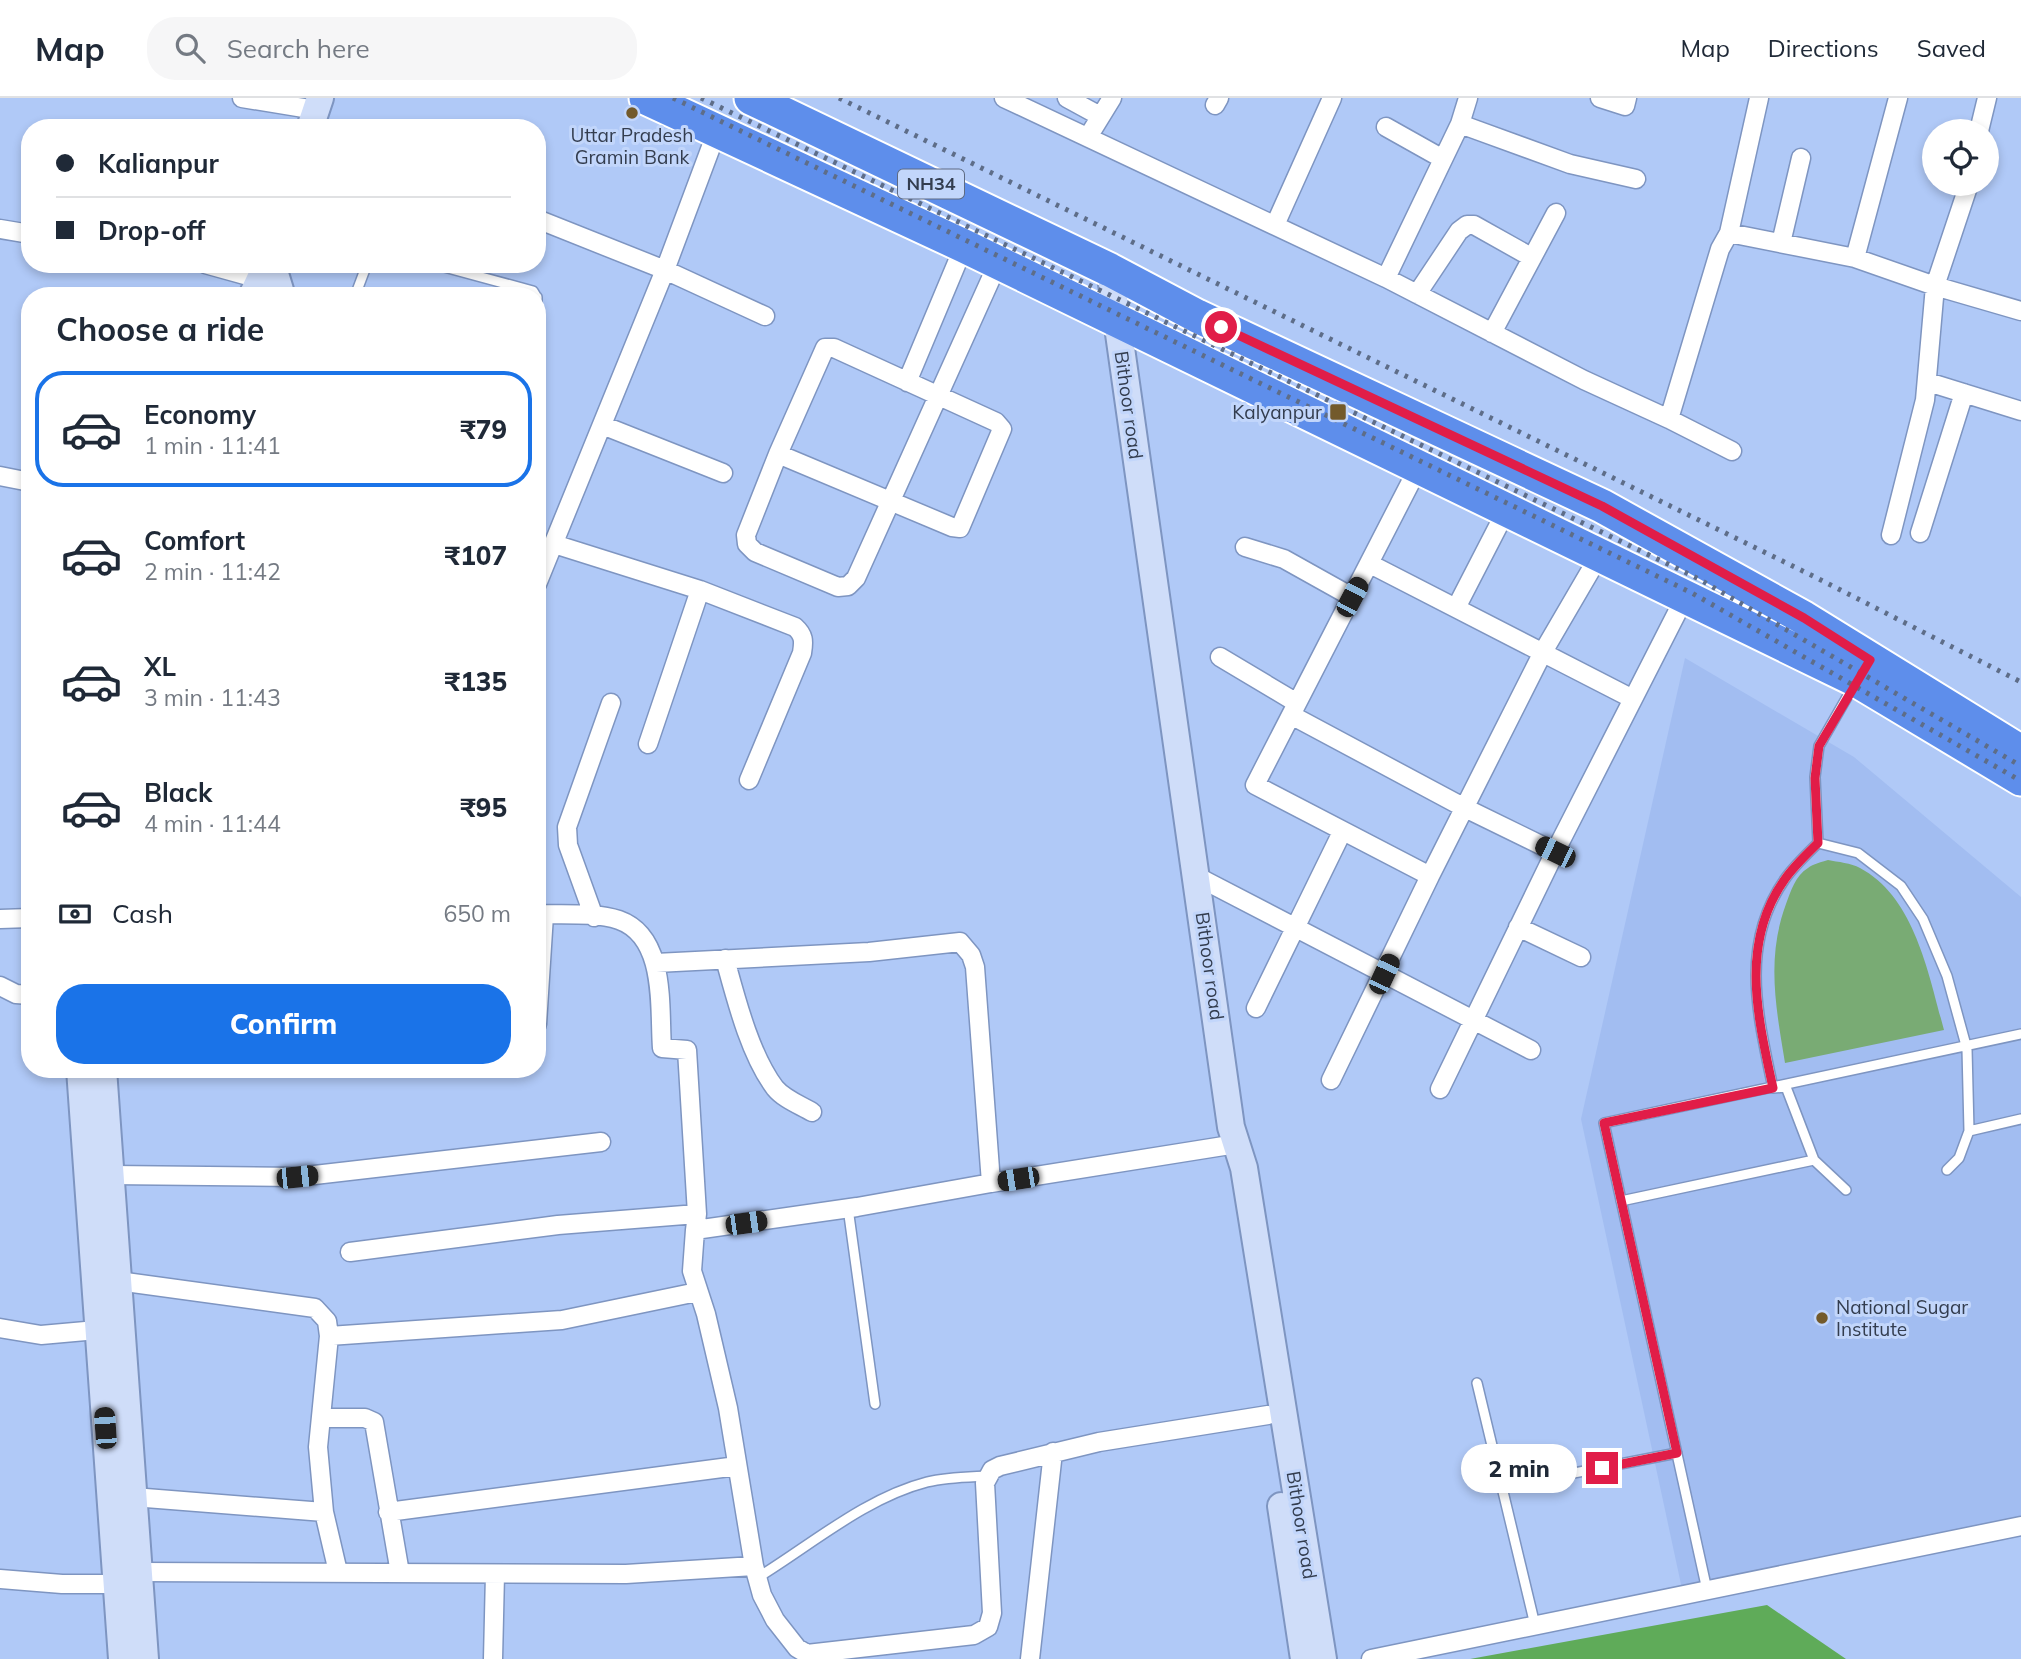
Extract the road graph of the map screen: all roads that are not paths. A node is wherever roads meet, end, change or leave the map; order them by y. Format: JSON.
{"nodes":[{"id":1,"x":242,"y":98,"type":"edge"},
{"id":2,"x":646,"y":98,"type":"edge"},
{"id":3,"x":751,"y":98,"type":"edge"},
{"id":4,"x":1004,"y":98,"type":"edge"},
{"id":5,"x":1067,"y":98,"type":"edge"},
{"id":6,"x":1112,"y":98,"type":"edge"},
{"id":7,"x":1332,"y":98,"type":"edge"},
{"id":8,"x":1468,"y":98,"type":"edge"},
{"id":9,"x":1600,"y":98,"type":"edge"},
{"id":10,"x":1627,"y":98,"type":"edge"},
{"id":11,"x":1759,"y":98,"type":"edge"},
{"id":12,"x":1898,"y":98,"type":"edge"},
{"id":13,"x":1987,"y":98,"type":"edge"},
{"id":14,"x":315,"y":112,"type":"edge"},
{"id":15,"x":1100,"y":116,"type":"junction"},
{"id":16,"x":1982,"y":119,"type":"edge"},
{"id":17,"x":1460,"y":124,"type":"junction"},
{"id":18,"x":1387,"y":127,"type":"dead end"},
{"id":19,"x":717,"y":131,"type":"junction"},
{"id":20,"x":1088,"y":137,"type":"junction"},
{"id":21,"x":1801,"y":158,"type":"dead end"},
{"id":22,"x":1443,"y":159,"type":"junction"},
{"id":23,"x":1636,"y":179,"type":"dead end"},
{"id":24,"x":1965,"y":196,"type":"edge"},
{"id":25,"x":1556,"y":213,"type":"dead end"},
{"id":26,"x":546,"y":223,"type":"edge"},
{"id":27,"x":1275,"y":225,"type":"junction"},
{"id":28,"x":0,"y":229,"type":"edge"},
{"id":29,"x":21,"y":232,"type":"edge"},
{"id":30,"x":1729,"y":233,"type":"junction"},
{"id":31,"x":1781,"y":243,"type":"junction"},
{"id":32,"x":964,"y":246,"type":"junction"},
{"id":33,"x":1531,"y":257,"type":"junction"},
{"id":34,"x":1855,"y":258,"type":"junction"},
{"id":35,"x":998,"y":263,"type":"junction"},
{"id":36,"x":665,"y":270,"type":"junction"},
{"id":37,"x":1110,"y":270,"type":"junction"},
{"id":38,"x":239,"y":273,"type":"edge"},
{"id":39,"x":466,"y":273,"type":"edge"},
{"id":40,"x":1386,"y":278,"type":"junction"},
{"id":41,"x":266,"y":280,"type":"edge"},
{"id":42,"x":1935,"y":286,"type":"junction"},
{"id":43,"x":518,"y":287,"type":"edge"},
{"id":44,"x":1417,"y":294,"type":"junction"},
{"id":45,"x":2021,"y":311,"type":"edge"},
{"id":46,"x":765,"y":316,"type":"dead end"},
{"id":47,"x":1117,"y":323,"type":"junction"},
{"id":48,"x":1492,"y":333,"type":"junction"},
{"id":49,"x":907,"y":382,"type":"junction"},
{"id":50,"x":1928,"y":382,"type":"junction"},
{"id":51,"x":1964,"y":393,"type":"junction"},
{"id":52,"x":936,"y":395,"type":"junction"},
{"id":53,"x":2021,"y":411,"type":"edge"},
{"id":54,"x":1669,"y":419,"type":"junction"},
{"id":55,"x":602,"y":425,"type":"junction"},
{"id":56,"x":1732,"y":451,"type":"dead end"},
{"id":57,"x":778,"y":454,"type":"junction"},
{"id":58,"x":1418,"y":468,"type":"junction"},
{"id":59,"x":723,"y":473,"type":"dead end"},
{"id":60,"x":0,"y":476,"type":"edge"},
{"id":61,"x":21,"y":480,"type":"edge"},
{"id":62,"x":891,"y":500,"type":"junction"},
{"id":63,"x":1506,"y":511,"type":"junction"},
{"id":64,"x":1920,"y":533,"type":"dead end"},
{"id":65,"x":1891,"y":535,"type":"dead end"},
{"id":66,"x":554,"y":544,"type":"junction"},
{"id":67,"x":1245,"y":547,"type":"dead end"},
{"id":68,"x":1599,"y":556,"type":"junction"},
{"id":69,"x":546,"y":563,"type":"edge"},
{"id":70,"x":1370,"y":564,"type":"junction"},
{"id":71,"x":700,"y":590,"type":"junction"},
{"id":72,"x":1352,"y":597,"type":"junction"},
{"id":73,"x":1685,"y":597,"type":"junction"},
{"id":74,"x":1456,"y":608,"type":"junction"},
{"id":75,"x":1543,"y":652,"type":"junction"},
{"id":76,"x":1220,"y":657,"type":"dead end"},
{"id":77,"x":1863,"y":670,"type":"junction"},
{"id":78,"x":1633,"y":699,"type":"junction"},
{"id":79,"x":611,"y":703,"type":"dead end"},
{"id":80,"x":1294,"y":709,"type":"junction"},
{"id":81,"x":648,"y":744,"type":"dead end"},
{"id":82,"x":2021,"y":752,"type":"edge"},
{"id":83,"x":2021,"y":779,"type":"edge"},
{"id":84,"x":749,"y":780,"type":"dead end"},
{"id":85,"x":1463,"y":807,"type":"junction"},
{"id":86,"x":1342,"y":832,"type":"junction"},
{"id":87,"x":1818,"y":843,"type":"junction"},
{"id":88,"x":1555,"y":852,"type":"junction"},
{"id":89,"x":1430,"y":876,"type":"junction"},
{"id":90,"x":1198,"y":877,"type":"junction"},
{"id":91,"x":546,"y":914,"type":"edge"},
{"id":92,"x":594,"y":917,"type":"junction"},
{"id":93,"x":21,"y":918,"type":"edge"},
{"id":94,"x":0,"y":919,"type":"edge"},
{"id":95,"x":1295,"y":926,"type":"junction"},
{"id":96,"x":1518,"y":927,"type":"junction"},
{"id":97,"x":1581,"y":957,"type":"dead end"},
{"id":98,"x":725,"y":959,"type":"junction"},
{"id":99,"x":656,"y":962,"type":"junction"},
{"id":100,"x":1384,"y":974,"type":"junction"},
{"id":101,"x":0,"y":986,"type":"edge"},
{"id":102,"x":21,"y":994,"type":"edge"},
{"id":103,"x":1256,"y":1008,"type":"dead end"},
{"id":104,"x":1473,"y":1021,"type":"junction"},
{"id":105,"x":2021,"y":1034,"type":"edge"},
{"id":106,"x":1966,"y":1046,"type":"junction"},
{"id":107,"x":1531,"y":1050,"type":"dead end"},
{"id":108,"x":81,"y":1078,"type":"edge"},
{"id":109,"x":104,"y":1078,"type":"edge"},
{"id":110,"x":1331,"y":1080,"type":"dead end"},
{"id":111,"x":1773,"y":1088,"type":"junction"},
{"id":112,"x":1440,"y":1089,"type":"dead end"},
{"id":113,"x":812,"y":1112,"type":"dead end"},
{"id":114,"x":2021,"y":1119,"type":"edge"},
{"id":115,"x":1969,"y":1131,"type":"junction"},
{"id":116,"x":1231,"y":1136,"type":"junction"},
{"id":117,"x":601,"y":1142,"type":"dead end"},
{"id":118,"x":1814,"y":1160,"type":"junction"},
{"id":119,"x":1947,"y":1170,"type":"dead end"},
{"id":120,"x":111,"y":1175,"type":"junction"},
{"id":121,"x":991,"y":1184,"type":"junction"},
{"id":122,"x":1846,"y":1190,"type":"dead end"},
{"id":123,"x":1621,"y":1201,"type":"junction"},
{"id":124,"x":848,"y":1208,"type":"junction"},
{"id":125,"x":696,"y":1222,"type":"junction"},
{"id":126,"x":350,"y":1252,"type":"dead end"},
{"id":127,"x":118,"y":1281,"type":"junction"},
{"id":128,"x":697,"y":1292,"type":"junction"},
{"id":129,"x":0,"y":1328,"type":"edge"},
{"id":130,"x":110,"y":1329,"type":"junction"},
{"id":131,"x":329,"y":1336,"type":"junction"},
{"id":132,"x":1477,"y":1382,"type":"dead end"},
{"id":133,"x":875,"y":1404,"type":"dead end"},
{"id":134,"x":1268,"y":1415,"type":"junction"},
{"id":135,"x":323,"y":1418,"type":"junction"},
{"id":136,"x":1053,"y":1452,"type":"junction"},
{"id":137,"x":1677,"y":1453,"type":"junction"},
{"id":138,"x":737,"y":1466,"type":"junction"},
{"id":139,"x":987,"y":1476,"type":"junction"},
{"id":140,"x":1502,"y":1487,"type":"junction"},
{"id":141,"x":133,"y":1497,"type":"junction"},
{"id":142,"x":388,"y":1511,"type":"junction"},
{"id":143,"x":324,"y":1512,"type":"junction"},
{"id":144,"x":2021,"y":1526,"type":"edge"},
{"id":145,"x":338,"y":1572,"type":"junction"},
{"id":146,"x":755,"y":1572,"type":"junction"},
{"id":147,"x":400,"y":1573,"type":"junction"},
{"id":148,"x":495,"y":1574,"type":"junction"},
{"id":149,"x":128,"y":1578,"type":"junction"},
{"id":150,"x":0,"y":1579,"type":"edge"},
{"id":151,"x":1707,"y":1590,"type":"junction"},
{"id":152,"x":1535,"y":1625,"type":"junction"},
{"id":153,"x":860,"y":1654,"type":"edge"},
{"id":154,"x":122,"y":1659,"type":"edge"},
{"id":155,"x":145,"y":1659,"type":"edge"},
{"id":156,"x":494,"y":1659,"type":"edge"},
{"id":157,"x":1030,"y":1659,"type":"edge"},
{"id":158,"x":1304,"y":1659,"type":"edge"},
{"id":159,"x":1323,"y":1659,"type":"edge"},
{"id":160,"x":1371,"y":1659,"type":"edge"}],
"edges":[{"from":1,"to":14,"type":"street"},
{"from":2,"to":19,"type":"highway","number":"NH34"},
{"from":3,"to":37,"type":"highway","number":"NH34"},
{"from":4,"to":20,"type":"street"},
{"from":5,"to":15,"type":"street"},
{"from":6,"to":15,"type":"street"},
{"from":7,"to":27,"type":"street"},
{"from":8,"to":17,"type":"street"},
{"from":9,"to":10,"type":"street"},
{"from":11,"to":30,"type":"street"},
{"from":12,"to":34,"type":"street"},
{"from":13,"to":16,"type":"street"},
{"from":15,"to":20,"type":"street"},
{"from":17,"to":22,"type":"street"},
{"from":17,"to":23,"type":"street"},
{"from":18,"to":22,"type":"street"},
{"from":19,"to":32,"type":"highway","number":"NH34"},
{"from":19,"to":36,"type":"street"},
{"from":20,"to":27,"type":"street"},
{"from":21,"to":31,"type":"street"},
{"from":22,"to":40,"type":"street"},
{"from":24,"to":42,"type":"street"},
{"from":25,"to":33,"type":"street"},
{"from":26,"to":36,"type":"street"},
{"from":27,"to":40,"type":"street"},
{"from":28,"to":29,"type":"street"},
{"from":30,"to":31,"type":"street"},
{"from":30,"to":54,"type":"street"},
{"from":31,"to":34,"type":"street"},
{"from":32,"to":35,"type":"highway","number":"NH34"},
{"from":32,"to":49,"type":"street"},
{"from":33,"to":44,"type":"street"},
{"from":33,"to":48,"type":"street"},
{"from":34,"to":42,"type":"street"},
{"from":35,"to":47,"type":"highway","number":"NH34"},
{"from":35,"to":52,"type":"street"},
{"from":36,"to":46,"type":"street"},
{"from":36,"to":55,"type":"street"},
{"from":37,"to":47,"type":"street","name":"Bithoor road"},
{"from":37,"to":77,"type":"highway","number":"NH34"},
{"from":38,"to":41,"type":"street"},
{"from":39,"to":43,"type":"lane"},
{"from":40,"to":44,"type":"street"},
{"from":42,"to":45,"type":"street"},
{"from":42,"to":50,"type":"street"},
{"from":44,"to":48,"type":"street"},
{"from":47,"to":58,"type":"highway","number":"NH34"},
{"from":47,"to":90,"type":"street","name":"Bithoor road"},
{"from":48,"to":54,"type":"street"},
{"from":49,"to":52,"type":"street"},
{"from":49,"to":57,"type":"street"},
{"from":50,"to":51,"type":"street"},
{"from":50,"to":65,"type":"street"},
{"from":51,"to":53,"type":"street"},
{"from":51,"to":64,"type":"street"},
{"from":52,"to":62,"type":"street"},
{"from":52,"to":62,"type":"street"},
{"from":54,"to":56,"type":"street"},
{"from":55,"to":59,"type":"street"},
{"from":55,"to":66,"type":"street"},
{"from":57,"to":62,"type":"street"},
{"from":57,"to":62,"type":"street"},
{"from":58,"to":63,"type":"highway","number":"NH34"},
{"from":58,"to":70,"type":"street"},
{"from":60,"to":61,"type":"street"},
{"from":63,"to":68,"type":"highway","number":"NH34"},
{"from":63,"to":74,"type":"street"},
{"from":66,"to":69,"type":"street"},
{"from":66,"to":71,"type":"street"},
{"from":67,"to":72,"type":"street"},
{"from":68,"to":73,"type":"highway","number":"NH34"},
{"from":68,"to":75,"type":"street"},
{"from":70,"to":72,"type":"street"},
{"from":70,"to":74,"type":"street"},
{"from":71,"to":81,"type":"street"},
{"from":71,"to":84,"type":"street"},
{"from":72,"to":80,"type":"street"},
{"from":73,"to":77,"type":"highway","number":"NH34"},
{"from":73,"to":78,"type":"street"},
{"from":74,"to":75,"type":"street"},
{"from":75,"to":78,"type":"street"},
{"from":75,"to":85,"type":"street"},
{"from":76,"to":80,"type":"street"},
{"from":77,"to":82,"type":"highway","number":"NH34"},
{"from":77,"to":83,"type":"highway","number":"NH34"},
{"from":77,"to":87,"type":"lane"},
{"from":78,"to":88,"type":"street"},
{"from":79,"to":92,"type":"street"},
{"from":80,"to":85,"type":"street"},
{"from":80,"to":86,"type":"street"},
{"from":85,"to":88,"type":"street"},
{"from":85,"to":89,"type":"street"},
{"from":86,"to":89,"type":"street"},
{"from":86,"to":95,"type":"street"},
{"from":87,"to":106,"type":"lane"},
{"from":87,"to":111,"type":"lane"},
{"from":88,"to":96,"type":"street"},
{"from":89,"to":100,"type":"street"},
{"from":90,"to":95,"type":"street"},
{"from":90,"to":116,"type":"street","name":"Bithoor road"},
{"from":91,"to":92,"type":"street"},
{"from":92,"to":99,"type":"street"},
{"from":93,"to":94,"type":"street"},
{"from":95,"to":100,"type":"street"},
{"from":95,"to":103,"type":"street"},
{"from":96,"to":97,"type":"street"},
{"from":96,"to":104,"type":"street"},
{"from":98,"to":99,"type":"street"},
{"from":98,"to":113,"type":"street"},
{"from":98,"to":121,"type":"street"},
{"from":99,"to":125,"type":"street"},
{"from":100,"to":104,"type":"street"},
{"from":100,"to":110,"type":"street"},
{"from":101,"to":102,"type":"street"},
{"from":104,"to":107,"type":"street"},
{"from":104,"to":112,"type":"street"},
{"from":105,"to":106,"type":"lane"},
{"from":106,"to":111,"type":"lane"},
{"from":106,"to":115,"type":"lane"},
{"from":108,"to":130,"type":"street"},
{"from":109,"to":120,"type":"street"},
{"from":111,"to":118,"type":"lane"},
{"from":111,"to":123,"type":"lane"},
{"from":114,"to":115,"type":"lane"},
{"from":115,"to":119,"type":"lane"},
{"from":116,"to":121,"type":"street"},
{"from":116,"to":134,"type":"street"},
{"from":116,"to":159,"type":"street","name":"Bithoor road"},
{"from":117,"to":120,"type":"street"},
{"from":118,"to":122,"type":"lane"},
{"from":118,"to":123,"type":"lane"},
{"from":120,"to":127,"type":"street"},
{"from":121,"to":124,"type":"street"},
{"from":123,"to":137,"type":"lane"},
{"from":124,"to":125,"type":"street"},
{"from":124,"to":133,"type":"lane"},
{"from":125,"to":126,"type":"street"},
{"from":125,"to":128,"type":"street"},
{"from":127,"to":130,"type":"street"},
{"from":127,"to":131,"type":"street"},
{"from":128,"to":131,"type":"street"},
{"from":128,"to":138,"type":"street"},
{"from":129,"to":130,"type":"street"},
{"from":130,"to":141,"type":"street"},
{"from":130,"to":149,"type":"street"},
{"from":131,"to":135,"type":"street"},
{"from":132,"to":140,"type":"lane"},
{"from":134,"to":136,"type":"street"},
{"from":134,"to":158,"type":"street"},
{"from":135,"to":142,"type":"street"},
{"from":135,"to":143,"type":"street"},
{"from":136,"to":139,"type":"street"},
{"from":136,"to":157,"type":"street"},
{"from":137,"to":140,"type":"lane"},
{"from":137,"to":151,"type":"lane"},
{"from":138,"to":142,"type":"street"},
{"from":138,"to":146,"type":"street"},
{"from":139,"to":146,"type":"lane"},
{"from":139,"to":153,"type":"street"},
{"from":140,"to":152,"type":"lane"},
{"from":141,"to":143,"type":"street"},
{"from":141,"to":149,"type":"street"},
{"from":142,"to":147,"type":"street"},
{"from":143,"to":145,"type":"street"},
{"from":144,"to":151,"type":"street"},
{"from":145,"to":147,"type":"street"},
{"from":145,"to":149,"type":"street"},
{"from":146,"to":148,"type":"street"},
{"from":146,"to":153,"type":"street"},
{"from":147,"to":148,"type":"street"},
{"from":148,"to":156,"type":"street"},
{"from":149,"to":150,"type":"street"},
{"from":149,"to":154,"type":"street"},
{"from":149,"to":155,"type":"street"},
{"from":151,"to":152,"type":"street"},
{"from":152,"to":160,"type":"street"}]}
